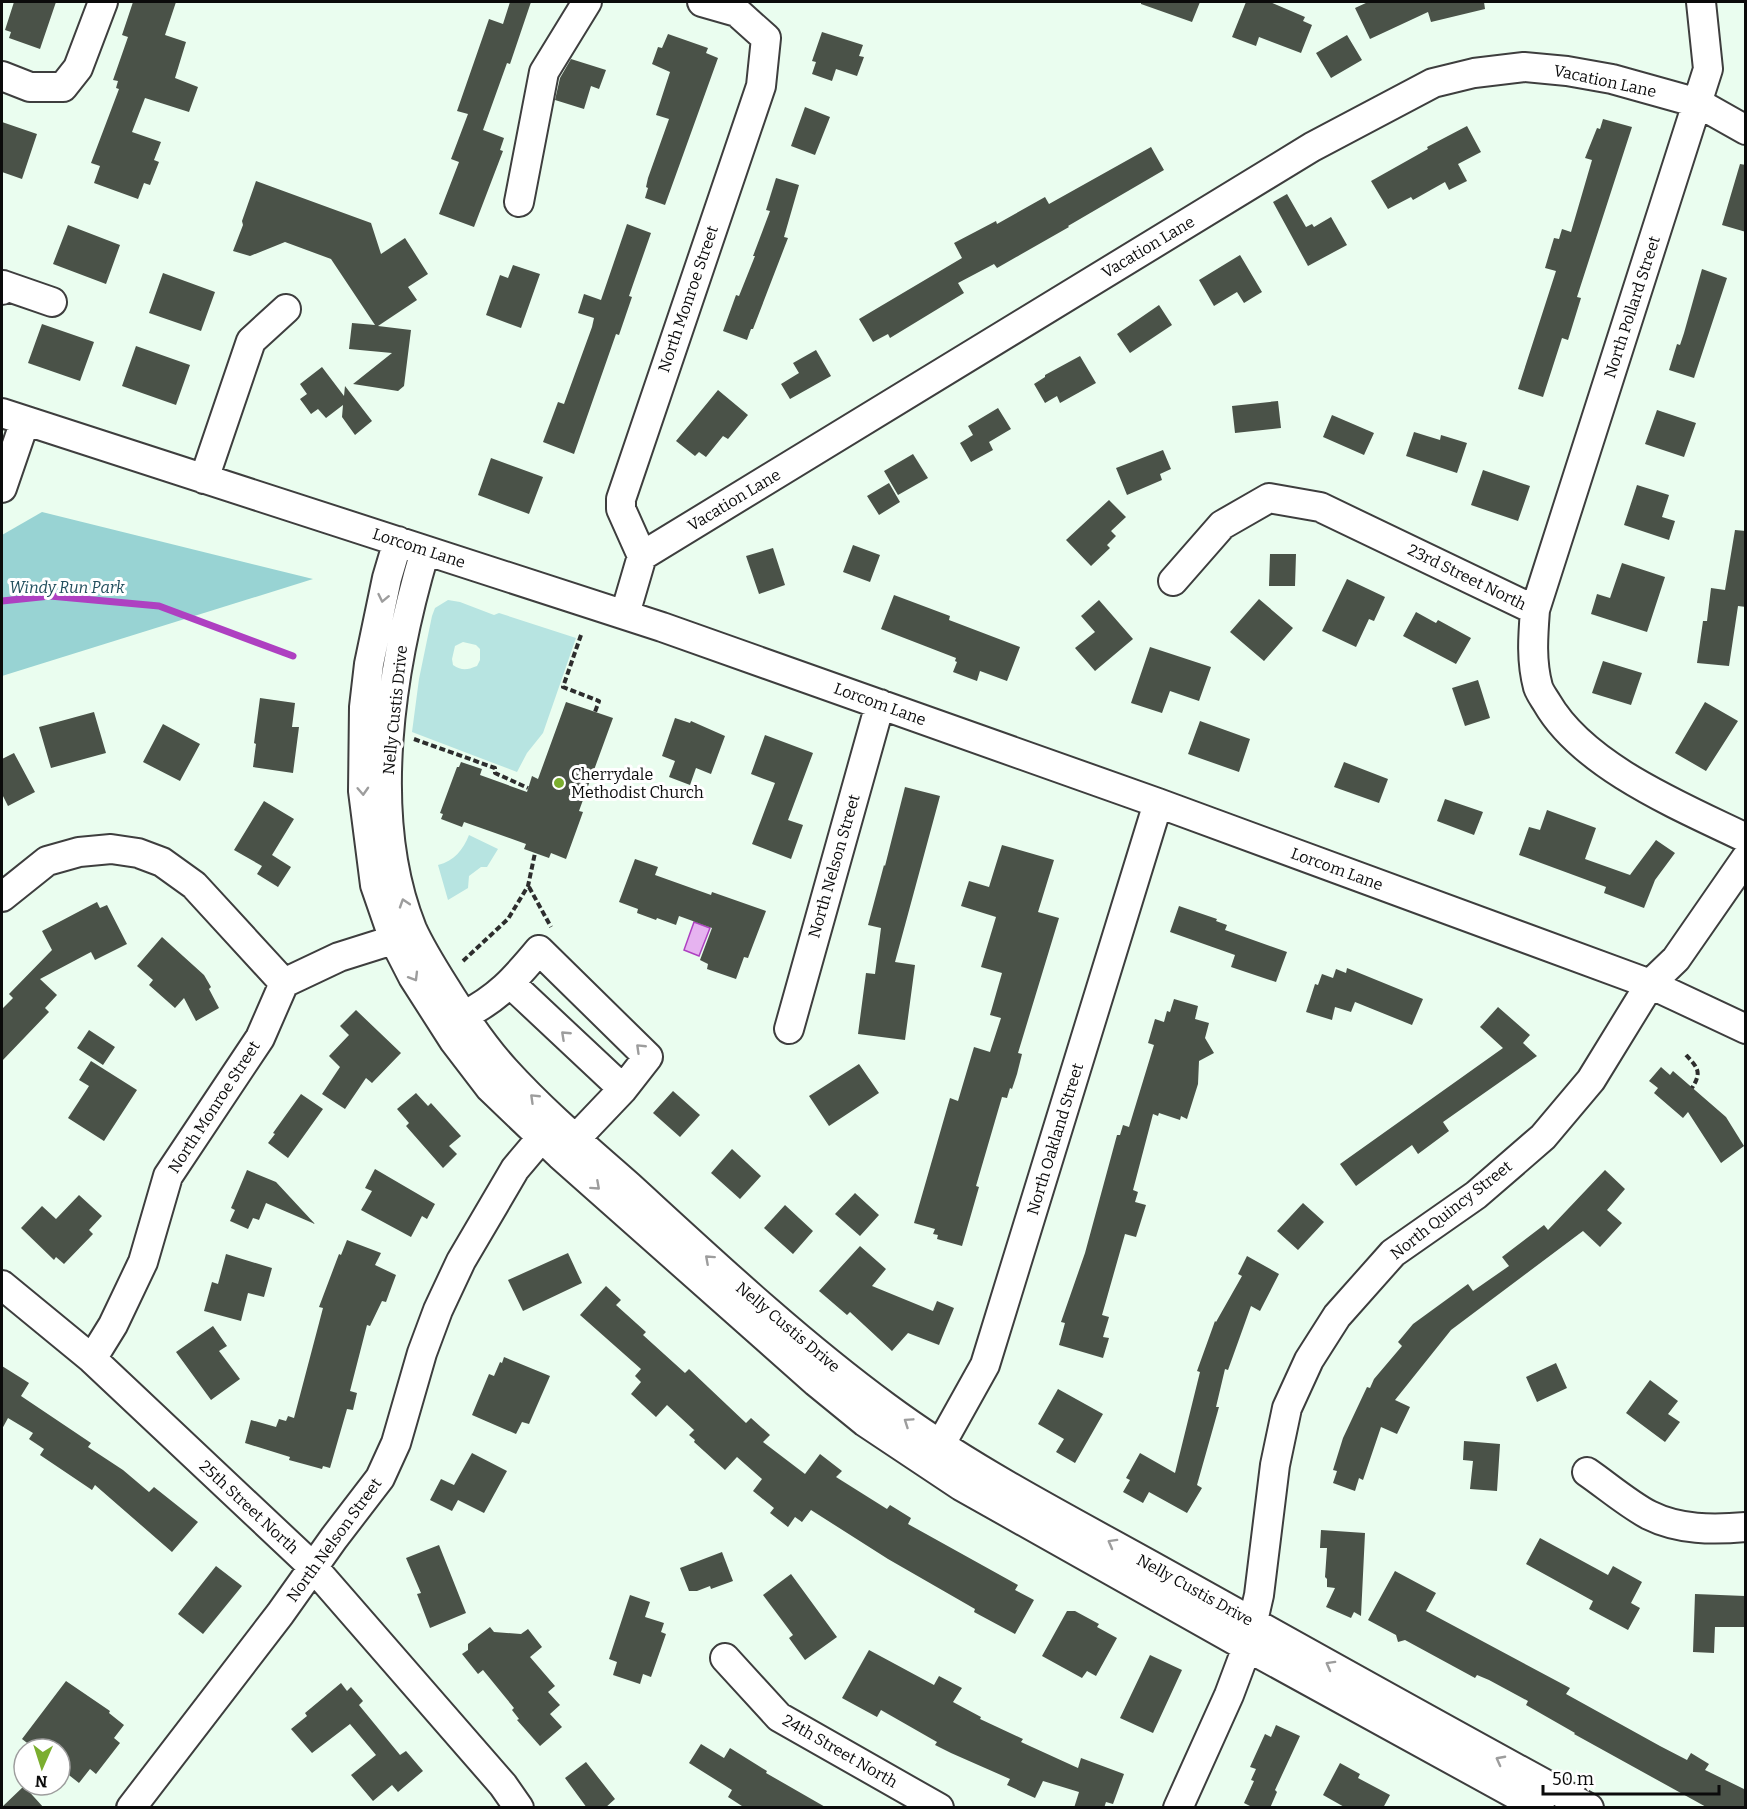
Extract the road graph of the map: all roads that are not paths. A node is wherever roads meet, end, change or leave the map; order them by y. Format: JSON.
{"nodes":[{"id":1,"x":103,"y":2,"type":"edge"},
{"id":2,"x":587,"y":2,"type":"edge"},
{"id":3,"x":702,"y":2,"type":"edge"},
{"id":4,"x":1701,"y":2,"type":"edge"},
{"id":5,"x":2,"y":76,"type":"edge"},
{"id":6,"x":1698,"y":103,"type":"junction"},
{"id":7,"x":1746,"y":130,"type":"edge"},
{"id":8,"x":519,"y":202,"type":"dead end"},
{"id":9,"x":2,"y":290,"type":"edge"},
{"id":10,"x":52,"y":302,"type":"dead end"},
{"id":11,"x":286,"y":309,"type":"dead end"},
{"id":12,"x":13,"y":417,"type":"edge"},
{"id":13,"x":204,"y":479,"type":"junction"},
{"id":14,"x":2,"y":488,"type":"edge"},
{"id":15,"x":398,"y":541,"type":"junction"},
{"id":16,"x":425,"y":550,"type":"junction"},
{"id":17,"x":642,"y":556,"type":"junction"},
{"id":18,"x":1173,"y":581,"type":"dead end"},
{"id":19,"x":1535,"y":610,"type":"junction"},
{"id":20,"x":625,"y":614,"type":"junction"},
{"id":21,"x":880,"y":704,"type":"junction"},
{"id":22,"x":1158,"y":803,"type":"junction"},
{"id":23,"x":1746,"y":838,"type":"edge"},
{"id":24,"x":1746,"y":858,"type":"edge"},
{"id":25,"x":2,"y":897,"type":"edge"},
{"id":26,"x":404,"y":937,"type":"junction"},
{"id":27,"x":284,"y":983,"type":"junction"},
{"id":28,"x":511,"y":984,"type":"junction"},
{"id":29,"x":1650,"y":984,"type":"junction"},
{"id":30,"x":463,"y":1016,"type":"junction"},
{"id":31,"x":789,"y":1029,"type":"dead end"},
{"id":32,"x":1746,"y":1029,"type":"edge"},
{"id":33,"x":623,"y":1089,"type":"junction"},
{"id":34,"x":559,"y":1138,"type":"junction"},
{"id":35,"x":2,"y":1286,"type":"edge"},
{"id":36,"x":92,"y":1359,"type":"junction"},
{"id":37,"x":935,"y":1455,"type":"junction"},
{"id":38,"x":1587,"y":1472,"type":"dead end"},
{"id":39,"x":1746,"y":1527,"type":"edge"},
{"id":40,"x":313,"y":1567,"type":"junction"},
{"id":41,"x":1251,"y":1635,"type":"junction"},
{"id":42,"x":725,"y":1658,"type":"dead end"},
{"id":43,"x":1525,"y":1797,"type":"edge"},
{"id":44,"x":131,"y":1808,"type":"edge"},
{"id":45,"x":519,"y":1808,"type":"edge"},
{"id":46,"x":939,"y":1808,"type":"edge"},
{"id":47,"x":1178,"y":1808,"type":"edge"},
{"id":48,"x":1589,"y":1808,"type":"edge"}],
"edges":[{"from":1,"to":5,"type":"street"},
{"from":2,"to":8,"type":"street"},
{"from":3,"to":17,"type":"street","name":"North Monroe Street"},
{"from":4,"to":6,"type":"street","name":"North Pollard Street"},
{"from":6,"to":7,"type":"street","name":"Vacation Lane"},
{"from":6,"to":17,"type":"street","name":"Vacation Lane"},
{"from":6,"to":19,"type":"street","name":"North Pollard Street"},
{"from":9,"to":10,"type":"street"},
{"from":11,"to":13,"type":"street"},
{"from":12,"to":13,"type":"street","name":"Lorcom Lane"},
{"from":12,"to":14,"type":"street"},
{"from":13,"to":15,"type":"street","name":"Lorcom Lane"},
{"from":15,"to":16,"type":"street","name":"Lorcom Lane"},
{"from":15,"to":26,"type":"street","name":"Nelly Custis Drive","one_way":true},
{"from":16,"to":20,"type":"street","name":"Lorcom Lane"},
{"from":26,"to":16,"type":"street","name":"Nelly Custis Drive","one_way":true},
{"from":17,"to":20,"type":"street"},
{"from":18,"to":19,"type":"street","name":"23rd Street North"},
{"from":19,"to":23,"type":"street","name":"23rd Street North"},
{"from":20,"to":21,"type":"street","name":"Lorcom Lane"},
{"from":21,"to":22,"type":"street","name":"Lorcom Lane"},
{"from":21,"to":31,"type":"street","name":"North Nelson Street"},
{"from":22,"to":29,"type":"street","name":"Lorcom Lane"},
{"from":22,"to":37,"type":"street","name":"North Oakland Street"},
{"from":24,"to":29,"type":"street","name":"North Quincy Street"},
{"from":25,"to":27,"type":"street"},
{"from":26,"to":27,"type":"street"},
{"from":26,"to":30,"type":"street","name":"Nelly Custis Drive"},
{"from":26,"to":34,"type":"street","name":"Nelly Custis Drive","one_way":true},
{"from":27,"to":36,"type":"street","name":"North Monroe Street"},
{"from":28,"to":30,"type":"street"},
{"from":33,"to":28,"type":"street","one_way":true},
{"from":33,"to":28,"type":"street","name":"North Nelson Street","one_way":true},
{"from":29,"to":32,"type":"street","name":"Lorcom Lane"},
{"from":29,"to":41,"type":"street","name":"North Quincy Street"},
{"from":34,"to":30,"type":"street","name":"Nelly Custis Drive","one_way":true},
{"from":33,"to":34,"type":"street","name":"North Nelson Street"},
{"from":34,"to":37,"type":"street","name":"Nelly Custis Drive"},
{"from":34,"to":40,"type":"street","name":"North Nelson Street"},
{"from":35,"to":36,"type":"street","name":"25th Street North"},
{"from":36,"to":40,"type":"street","name":"25th Street North"},
{"from":37,"to":41,"type":"street","name":"Nelly Custis Drive"},
{"from":38,"to":39,"type":"street"},
{"from":40,"to":44,"type":"street","name":"North Nelson Street"},
{"from":40,"to":45,"type":"street","name":"25th Street North"},
{"from":41,"to":43,"type":"street","name":"Nelly Custis Drive"},
{"from":41,"to":47,"type":"street","name":"North Quincy Street"},
{"from":42,"to":46,"type":"street","name":"24th Street North"},
{"from":43,"to":48,"type":"street","name":"Nelly Custis Drive"}]}
